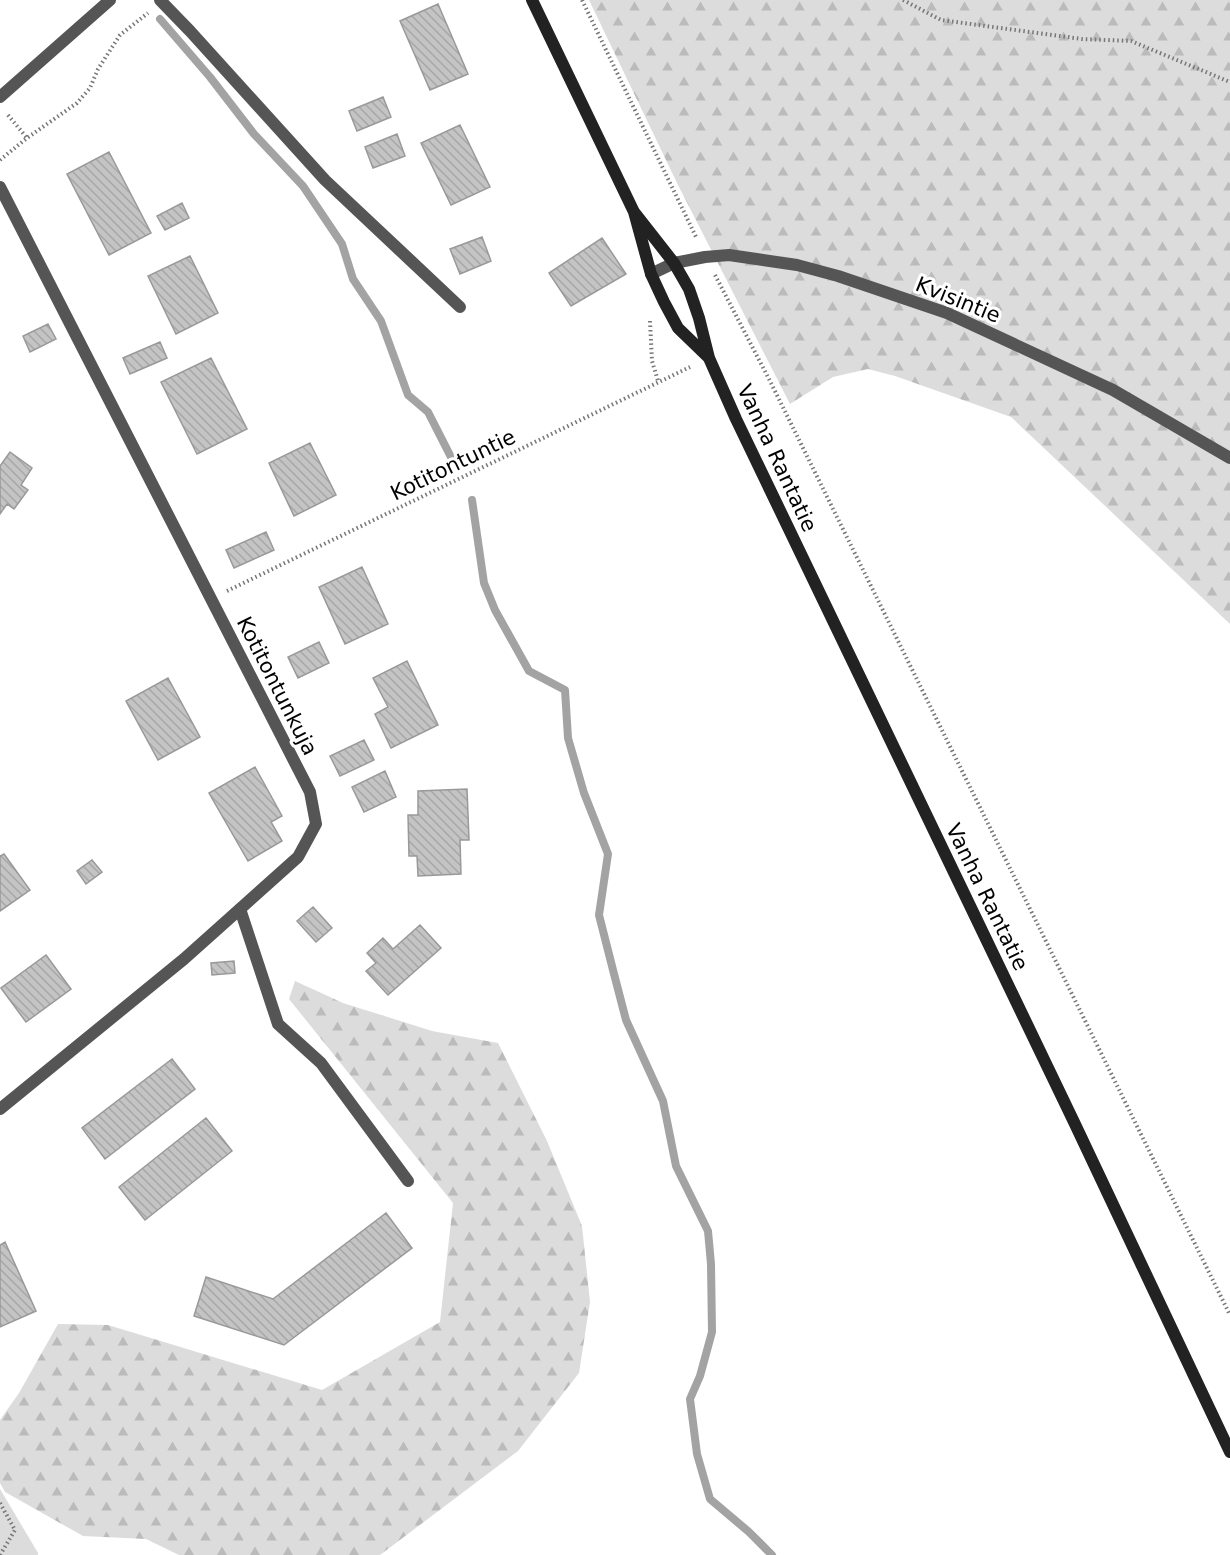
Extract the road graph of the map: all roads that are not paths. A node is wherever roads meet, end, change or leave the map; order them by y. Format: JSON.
{"nodes":[{"id":1,"x":110,"y":0,"type":"edge"},
{"id":2,"x":532,"y":0,"type":"edge"},
{"id":3,"x":160,"y":1,"type":"edge"},
{"id":4,"x":0,"y":97,"type":"edge"},
{"id":5,"x":0,"y":187,"type":"edge"},
{"id":6,"x":634,"y":212,"type":"junction"},
{"id":7,"x":674,"y":263,"type":"junction"},
{"id":8,"x":651,"y":274,"type":"junction"},
{"id":9,"x":460,"y":307,"type":"dead end"},
{"id":10,"x":709,"y":358,"type":"junction"},
{"id":11,"x":1230,"y":458,"type":"edge"},
{"id":12,"x":240,"y":909,"type":"junction"},
{"id":13,"x":0,"y":1109,"type":"edge"},
{"id":14,"x":408,"y":1181,"type":"dead end"},
{"id":15,"x":1230,"y":1452,"type":"edge"}],
"edges":[{"from":1,"to":4,"type":"street"},
{"from":2,"to":6,"type":"main road","name":"Vanha Rantatie"},
{"from":3,"to":9,"type":"street"},
{"from":5,"to":12,"type":"street","name":"Kotitontunkuja"},
{"from":6,"to":7,"type":"main road","name":"Vanha Rantatie"},
{"from":6,"to":8,"type":"main road","name":"Vanha Rantatie"},
{"from":7,"to":8,"type":"street","name":"Kvisintie"},
{"from":7,"to":10,"type":"main road","name":"Vanha Rantatie"},
{"from":7,"to":11,"type":"street","name":"Kvisintie"},
{"from":8,"to":10,"type":"main road","name":"Vanha Rantatie"},
{"from":10,"to":15,"type":"main road","name":"Vanha Rantatie"},
{"from":12,"to":13,"type":"street","name":"Kotitontunkuja"},
{"from":12,"to":14,"type":"street"}]}
